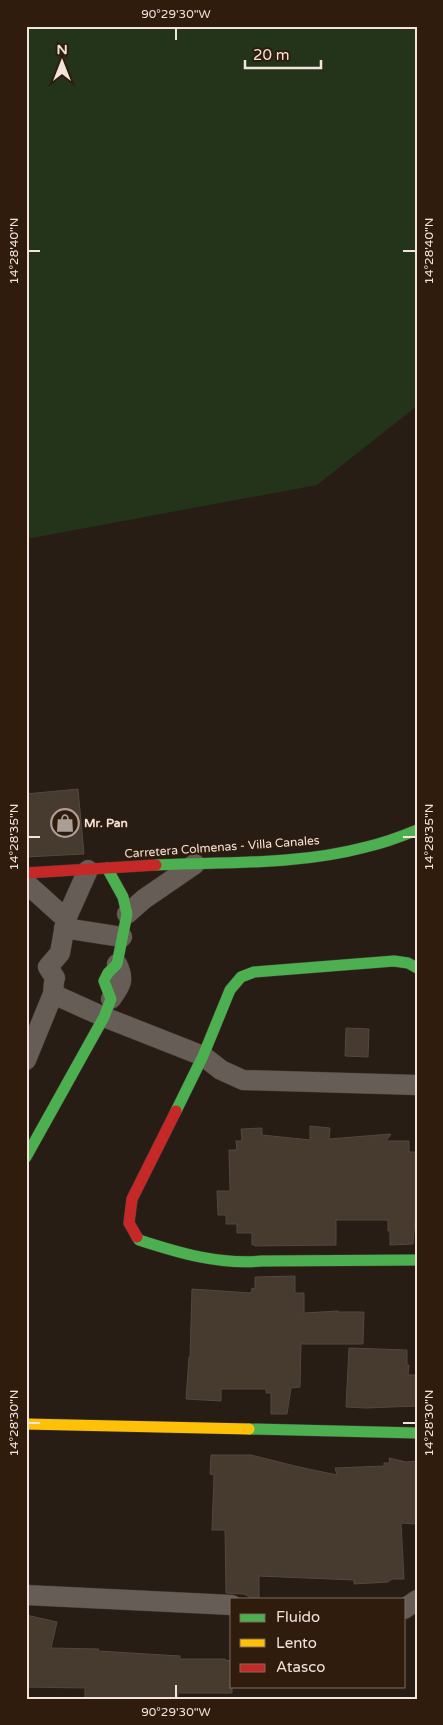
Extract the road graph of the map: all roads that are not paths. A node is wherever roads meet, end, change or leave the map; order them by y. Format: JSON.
{"nodes":[{"id":1,"x":417,"y":830,"type":"edge"},
{"id":2,"x":195,"y":864,"type":"junction"},
{"id":3,"x":98,"y":869,"type":"junction"},
{"id":4,"x":26,"y":873,"type":"edge"},
{"id":5,"x":26,"y":883,"type":"edge"},
{"id":6,"x":126,"y":914,"type":"junction"},
{"id":7,"x":65,"y":923,"type":"junction"},
{"id":8,"x":122,"y":937,"type":"junction"},
{"id":9,"x":117,"y":964,"type":"joint"},
{"id":10,"x":417,"y":968,"type":"edge"},
{"id":11,"x":54,"y":986,"type":"junction"},
{"id":12,"x":107,"y":1008,"type":"junction"},
{"id":13,"x":203,"y":1056,"type":"junction"},
{"id":14,"x":26,"y":1060,"type":"edge"},
{"id":15,"x":417,"y":1085,"type":"edge"},
{"id":16,"x":26,"y":1157,"type":"edge"},
{"id":17,"x":417,"y":1260,"type":"edge"},
{"id":18,"x":26,"y":1424,"type":"edge"},
{"id":19,"x":417,"y":1433,"type":"edge"},
{"id":20,"x":26,"y":1595,"type":"edge"},
{"id":21,"x":417,"y":1600,"type":"edge"},
{"id":22,"x":230,"y":1605,"type":"edge"},
{"id":23,"x":406,"y":1608,"type":"edge"}],
"edges":[{"from":1,"to":2,"type":"street","name":"Carretera Colmenas - Villa Canales"},
{"from":2,"to":3,"type":"street","name":"Carretera Colmenas - Villa Canales"},
{"from":2,"to":6,"type":"street"},
{"from":3,"to":4,"type":"street","name":"Carretera Colmenas - Villa Canales"},
{"from":3,"to":6,"type":"street"},
{"from":3,"to":7,"type":"street"},
{"from":5,"to":7,"type":"street"},
{"from":6,"to":8,"type":"street"},
{"from":7,"to":8,"type":"street"},
{"from":7,"to":11,"type":"street"},
{"from":8,"to":9,"type":"street"},
{"from":9,"to":12,"type":"street"},
{"from":10,"to":13,"type":"street"},
{"from":11,"to":12,"type":"street"},
{"from":11,"to":14,"type":"street"},
{"from":12,"to":13,"type":"street"},
{"from":12,"to":16,"type":"street"},
{"from":13,"to":15,"type":"street"},
{"from":13,"to":17,"type":"street"},
{"from":18,"to":19,"type":"street"},
{"from":20,"to":22,"type":"street"},
{"from":21,"to":23,"type":"street"}]}
